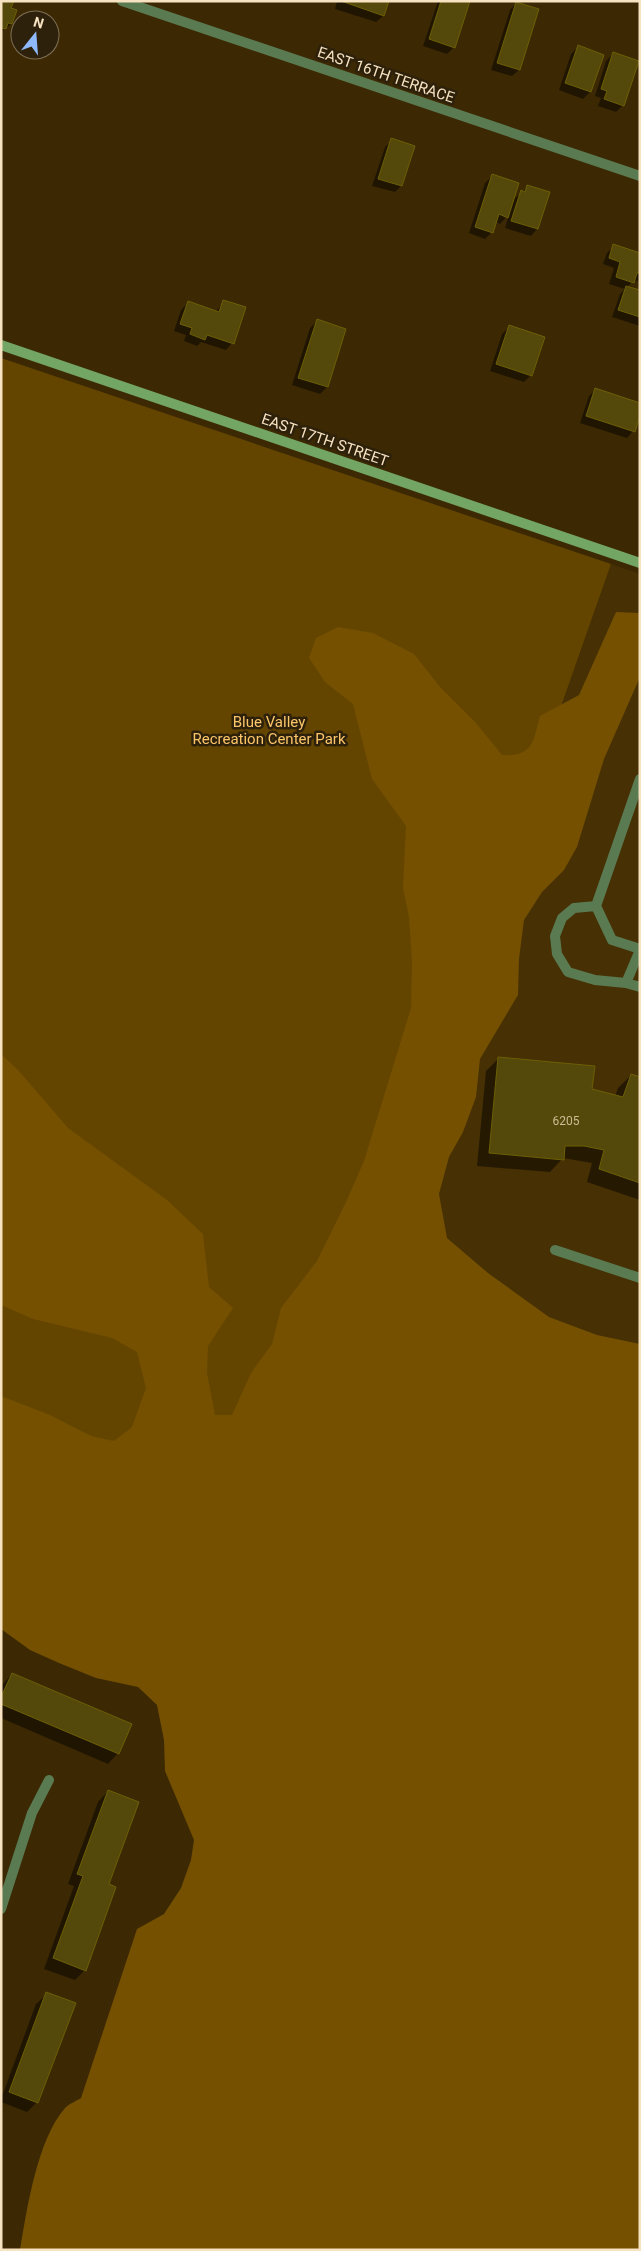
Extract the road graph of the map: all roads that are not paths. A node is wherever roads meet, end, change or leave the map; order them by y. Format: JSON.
{"nodes":[{"id":1,"x":122,"y":1,"type":"edge"},
{"id":2,"x":640,"y":176,"type":"edge"},
{"id":3,"x":1,"y":345,"type":"edge"},
{"id":4,"x":640,"y":563,"type":"edge"},
{"id":5,"x":640,"y":779,"type":"edge"},
{"id":6,"x":596,"y":906,"type":"junction"},
{"id":7,"x":640,"y":949,"type":"edge"},
{"id":8,"x":626,"y":983,"type":"junction"},
{"id":9,"x":640,"y":987,"type":"edge"},
{"id":10,"x":555,"y":1250,"type":"dead end"},
{"id":11,"x":640,"y":1278,"type":"edge"},
{"id":12,"x":49,"y":1780,"type":"dead end"},
{"id":13,"x":1,"y":1909,"type":"edge"}],
"edges":[{"from":1,"to":2,"type":"street","name":"EAST 16TH TERRACE"},
{"from":3,"to":4,"type":"street","name":"EAST 17TH STREET"},
{"from":5,"to":6,"type":"street"},
{"from":6,"to":7,"type":"street"},
{"from":6,"to":8,"type":"street"},
{"from":7,"to":8,"type":"street"},
{"from":8,"to":9,"type":"street"},
{"from":10,"to":11,"type":"street"},
{"from":12,"to":13,"type":"street"}]}
